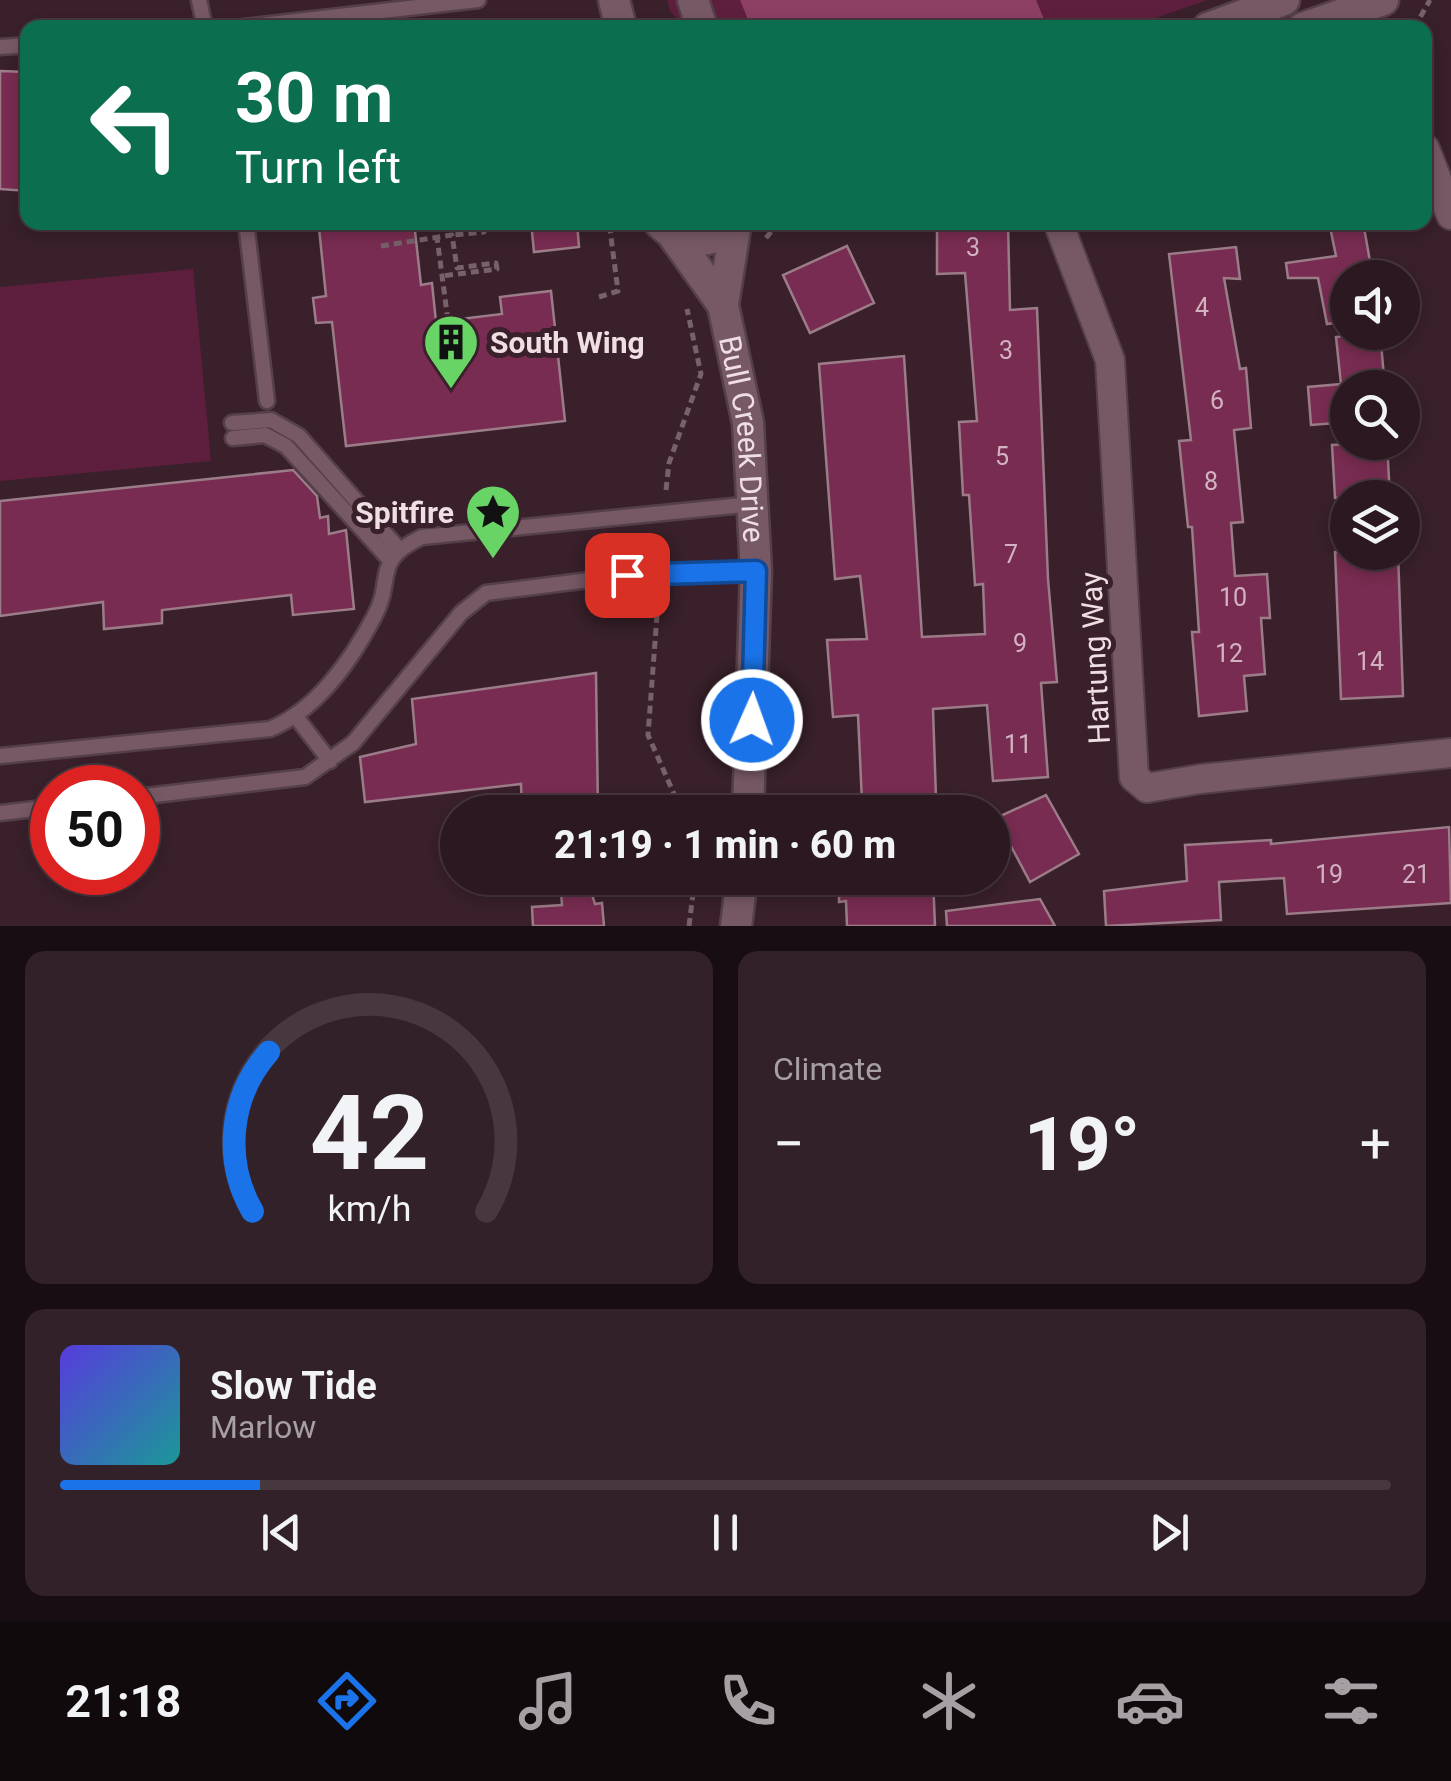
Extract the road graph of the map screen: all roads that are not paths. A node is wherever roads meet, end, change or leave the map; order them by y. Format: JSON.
{"nodes":[{"id":1,"x":478,"y":0,"type":"edge"},
{"id":2,"x":1284,"y":0,"type":"edge"},
{"id":3,"x":1376,"y":8,"type":"edge"},
{"id":4,"x":304,"y":20,"type":"edge"},
{"id":5,"x":1230,"y":20,"type":"edge"},
{"id":6,"x":1332,"y":20,"type":"edge"},
{"id":7,"x":1432,"y":167,"type":"edge"},
{"id":8,"x":1451,"y":215,"type":"edge"},
{"id":9,"x":247,"y":230,"type":"edge"},
{"id":10,"x":667,"y":230,"type":"edge"},
{"id":11,"x":669,"y":230,"type":"edge"},
{"id":12,"x":729,"y":230,"type":"edge"},
{"id":13,"x":735,"y":230,"type":"edge"},
{"id":14,"x":1061,"y":230,"type":"edge"},
{"id":15,"x":722,"y":305,"type":"junction"},
{"id":16,"x":267,"y":401,"type":"dead end"},
{"id":17,"x":233,"y":430,"type":"dead end"},
{"id":18,"x":753,"y":504,"type":"junction"},
{"id":19,"x":394,"y":554,"type":"junction"},
{"id":20,"x":756,"y":571,"type":"junction"},
{"id":21,"x":297,"y":718,"type":"junction"},
{"id":22,"x":1451,"y":753,"type":"edge"},
{"id":23,"x":0,"y":756,"type":"edge"},
{"id":24,"x":330,"y":761,"type":"junction"},
{"id":25,"x":160,"y":794,"type":"edge"},
{"id":26,"x":749,"y":795,"type":"edge"},
{"id":27,"x":30,"y":810,"type":"edge"},
{"id":28,"x":0,"y":813,"type":"edge"},
{"id":29,"x":740,"y":895,"type":"edge"},
{"id":30,"x":736,"y":926,"type":"edge"}],
"edges":[{"from":1,"to":4,"type":"lane"},
{"from":2,"to":5,"type":"main road"},
{"from":3,"to":6,"type":"main road"},
{"from":7,"to":8,"type":"street"},
{"from":9,"to":16,"type":"lane"},
{"from":10,"to":15,"type":"main road","name":"Bull Creek Drive"},
{"from":11,"to":12,"type":"main road","name":"Bull Creek Drive"},
{"from":13,"to":15,"type":"main road","name":"Bull Creek Drive"},
{"from":14,"to":22,"type":"street","name":"Hartung Way"},
{"from":15,"to":18,"type":"main road","name":"Bull Creek Drive"},
{"from":17,"to":19,"type":"lane"},
{"from":18,"to":19,"type":"lane"},
{"from":18,"to":20,"type":"main road","name":"Bull Creek Drive"},
{"from":19,"to":21,"type":"lane"},
{"from":20,"to":24,"type":"lane"},
{"from":20,"to":26,"type":"main road","name":"Bull Creek Drive"},
{"from":21,"to":23,"type":"lane"},
{"from":21,"to":24,"type":"lane"},
{"from":24,"to":25,"type":"lane"},
{"from":27,"to":28,"type":"lane"},
{"from":29,"to":30,"type":"main road"}]}
